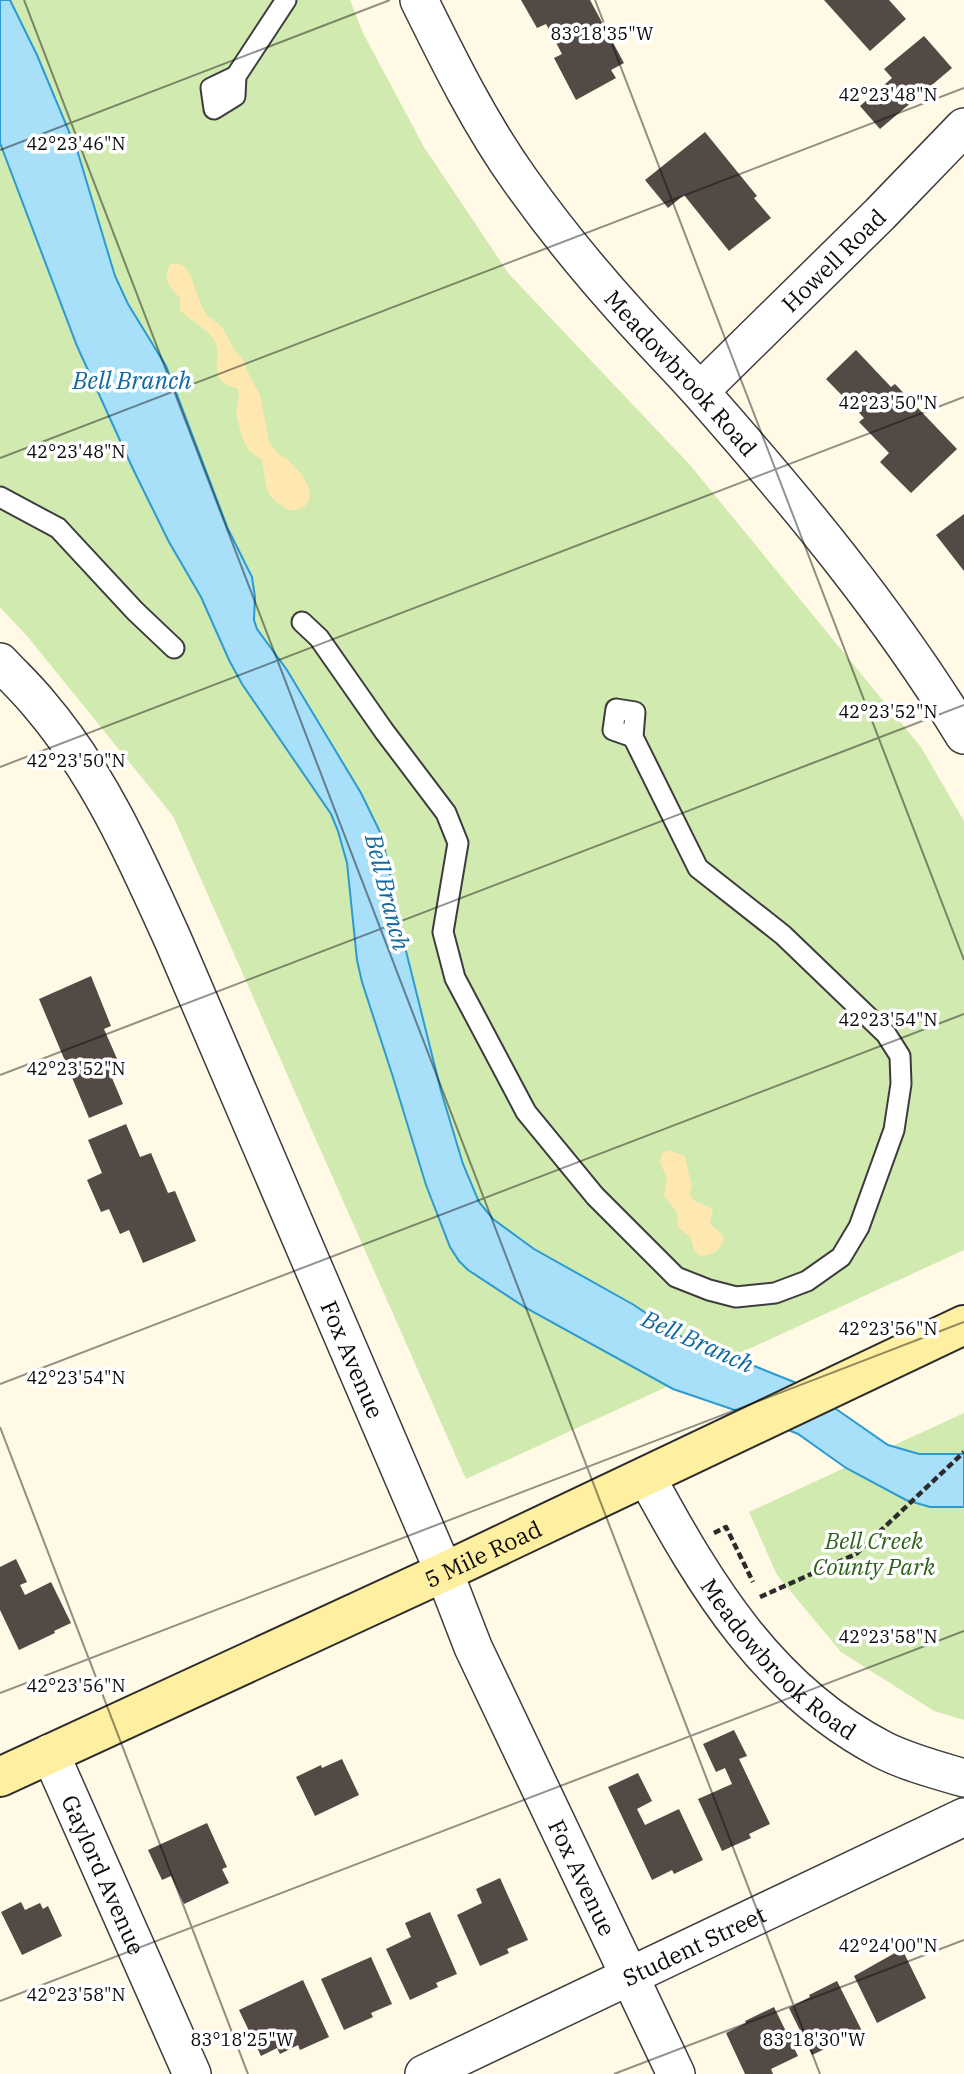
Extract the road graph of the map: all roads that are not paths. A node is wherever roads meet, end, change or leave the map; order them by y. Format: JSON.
{"nodes":[{"id":1,"x":286,"y":0,"type":"edge"},
{"id":2,"x":419,"y":0,"type":"edge"},
{"id":3,"x":236,"y":76,"type":"dead end"},
{"id":4,"x":964,"y":127,"type":"edge"},
{"id":5,"x":700,"y":391,"type":"junction"},
{"id":6,"x":0,"y":497,"type":"edge"},
{"id":7,"x":302,"y":622,"type":"dead end"},
{"id":8,"x":174,"y":648,"type":"dead end"},
{"id":9,"x":0,"y":662,"type":"edge"},
{"id":10,"x":964,"y":734,"type":"edge"},
{"id":11,"x":633,"y":737,"type":"dead end"},
{"id":12,"x":964,"y":1325,"type":"edge"},
{"id":13,"x":646,"y":1476,"type":"junction"},
{"id":14,"x":444,"y":1572,"type":"junction"},
{"id":15,"x":50,"y":1753,"type":"junction"},
{"id":16,"x":0,"y":1777,"type":"edge"},
{"id":17,"x":964,"y":1778,"type":"edge"},
{"id":18,"x":964,"y":1817,"type":"edge"},
{"id":19,"x":629,"y":1975,"type":"junction"},
{"id":20,"x":192,"y":2074,"type":"edge"},
{"id":21,"x":424,"y":2074,"type":"edge"},
{"id":22,"x":676,"y":2074,"type":"edge"}],
"edges":[{"from":1,"to":3,"type":"lane"},
{"from":2,"to":5,"type":"street","name":"Meadowbrook Road"},
{"from":4,"to":5,"type":"street","name":"Howell Road"},
{"from":5,"to":10,"type":"street","name":"Meadowbrook Road"},
{"from":6,"to":8,"type":"lane"},
{"from":7,"to":11,"type":"lane"},
{"from":9,"to":14,"type":"street","name":"Fox Avenue"},
{"from":12,"to":13,"type":"main road","name":"5 Mile Road"},
{"from":13,"to":14,"type":"main road","name":"5 Mile Road"},
{"from":13,"to":17,"type":"street","name":"Meadowbrook Road"},
{"from":14,"to":15,"type":"main road","name":"5 Mile Road"},
{"from":14,"to":19,"type":"street","name":"Fox Avenue"},
{"from":15,"to":16,"type":"main road","name":"5 Mile Road"},
{"from":15,"to":20,"type":"street","name":"Gaylord Avenue"},
{"from":18,"to":19,"type":"street","name":"Student Street"},
{"from":19,"to":21,"type":"street","name":"Student Street"},
{"from":19,"to":22,"type":"street","name":"Fox Avenue"}]}
